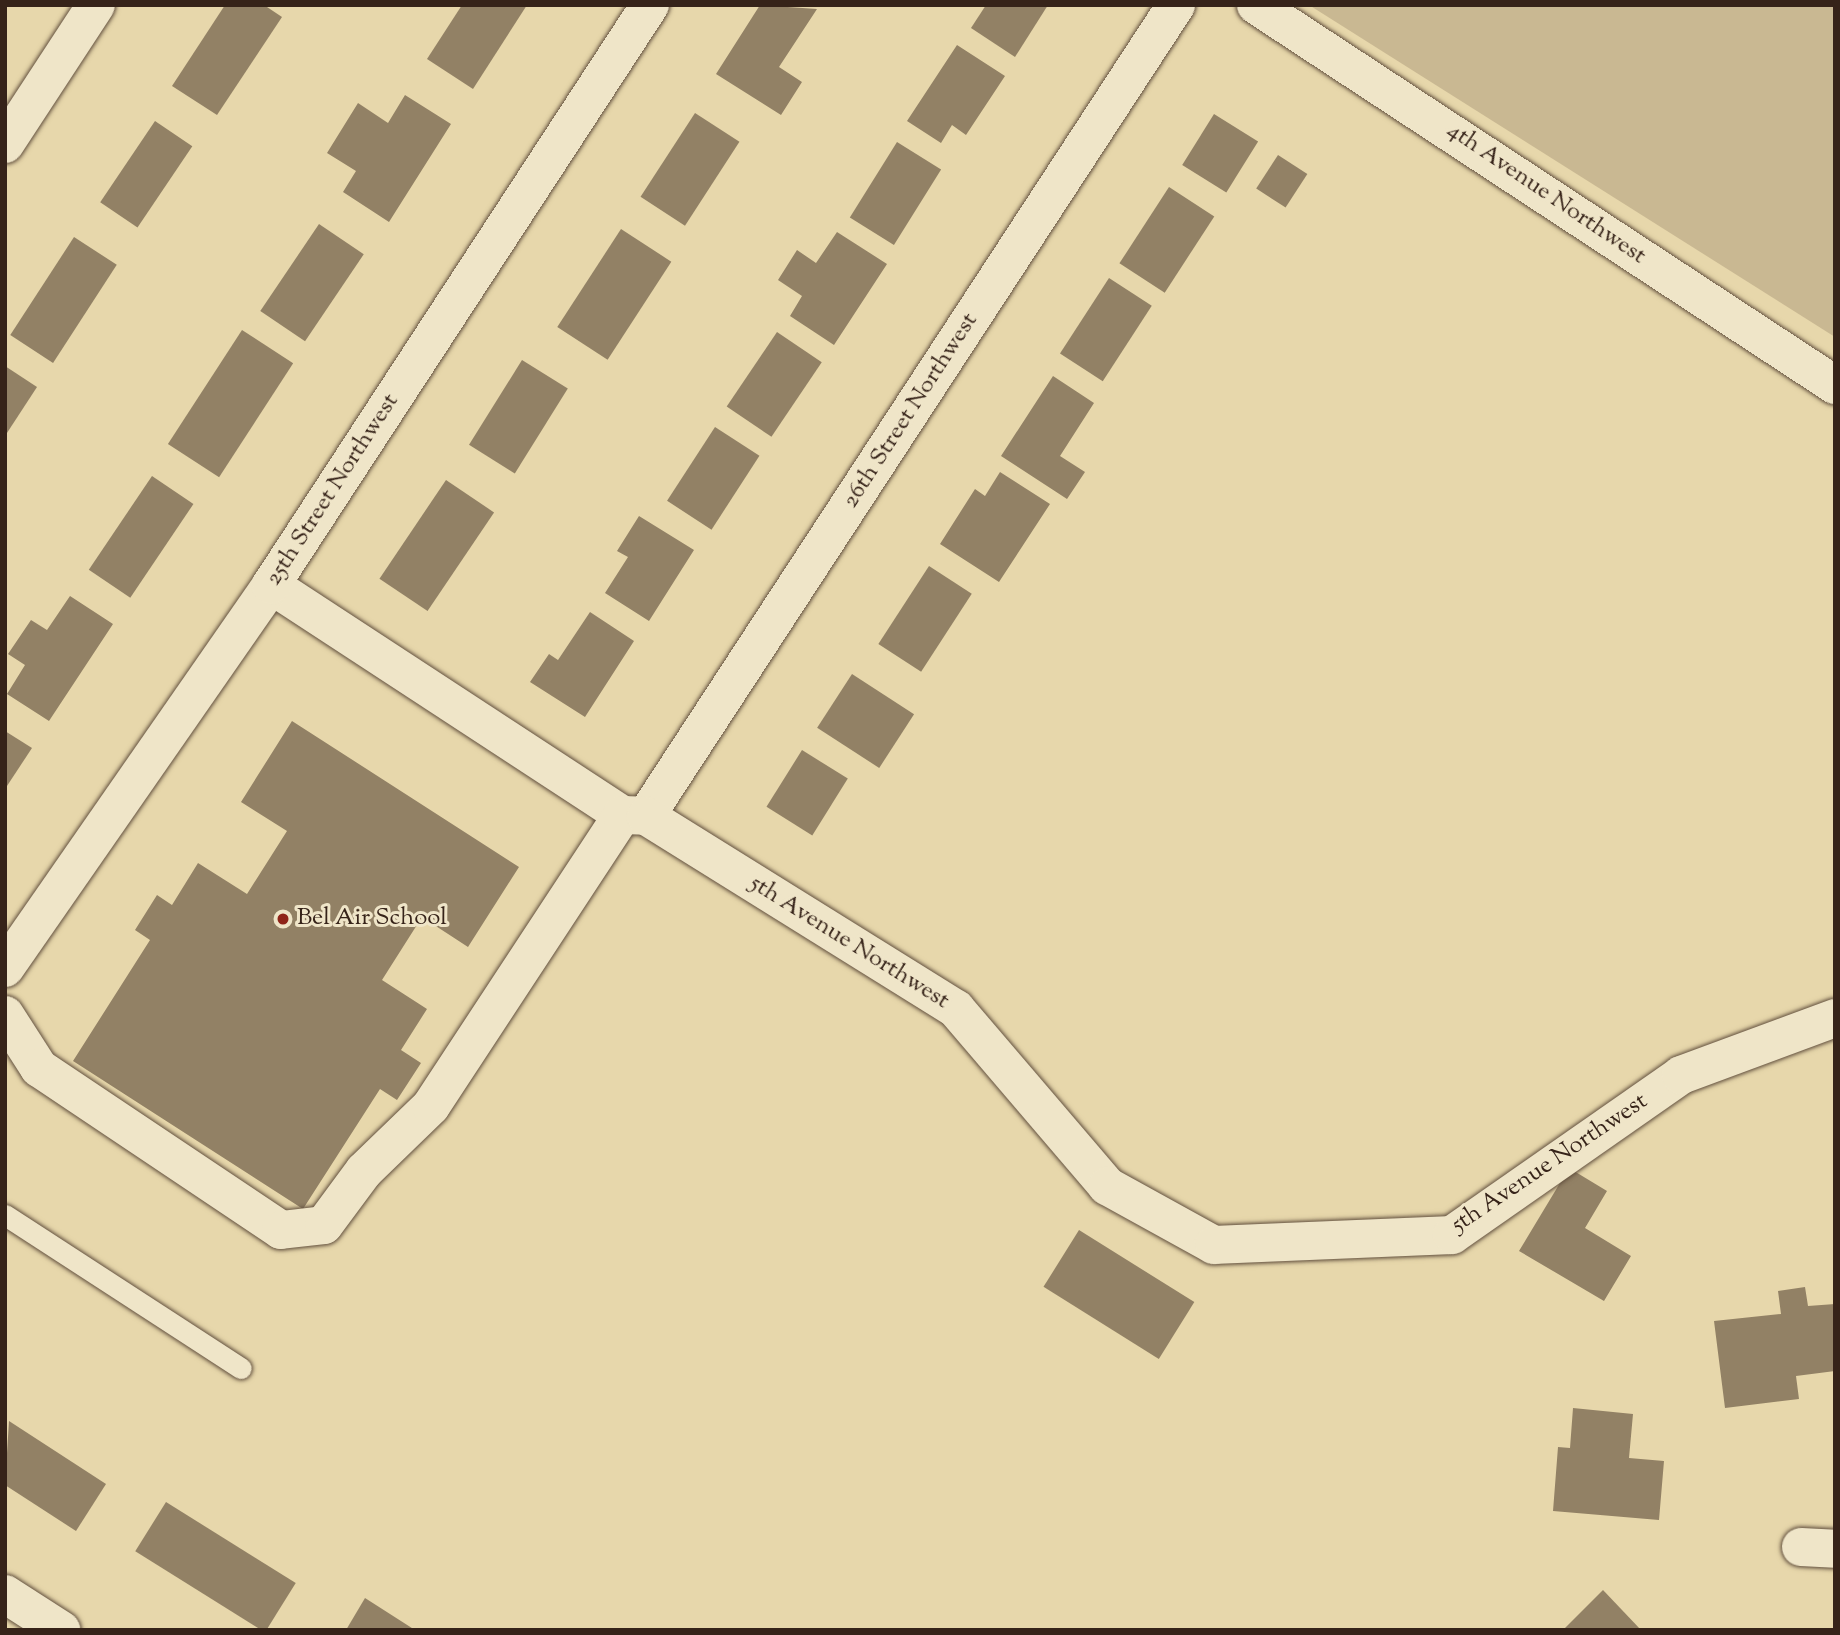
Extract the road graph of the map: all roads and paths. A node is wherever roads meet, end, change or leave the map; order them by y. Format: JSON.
{"nodes":[{"id":1,"x":96,"y":5,"type":"edge"},
{"id":2,"x":650,"y":5,"type":"edge"},
{"id":3,"x":1176,"y":5,"type":"edge"},
{"id":4,"x":1256,"y":5,"type":"edge"},
{"id":5,"x":5,"y":144,"type":"edge"},
{"id":6,"x":1835,"y":385,"type":"edge"},
{"id":7,"x":271,"y":585,"type":"junction"},
{"id":8,"x":634,"y":816,"type":"junction"},
{"id":9,"x":5,"y":968,"type":"edge"},
{"id":10,"x":5,"y":1015,"type":"edge"},
{"id":11,"x":1835,"y":1018,"type":"edge"},
{"id":12,"x":5,"y":1215,"type":"edge"},
{"id":13,"x":241,"y":1368,"type":"dead end"},
{"id":14,"x":5,"y":1594,"type":"edge"},
{"id":15,"x":61,"y":1630,"type":"edge"}],
"edges":[{"from":1,"to":5,"type":"street"},
{"from":2,"to":7,"type":"street","name":"25th Street Northwest"},
{"from":3,"to":8,"type":"street","name":"26th Street Northwest"},
{"from":4,"to":6,"type":"street","name":"4th Avenue Northwest"},
{"from":7,"to":8,"type":"street","name":"5th Avenue Northwest"},
{"from":7,"to":9,"type":"street","name":"25th Street Northwest"},
{"from":8,"to":10,"type":"street","name":"26th Street Northwest"},
{"from":8,"to":11,"type":"street","name":"5th Avenue Northwest"},
{"from":12,"to":13,"type":"lane"},
{"from":14,"to":15,"type":"street"}]}
